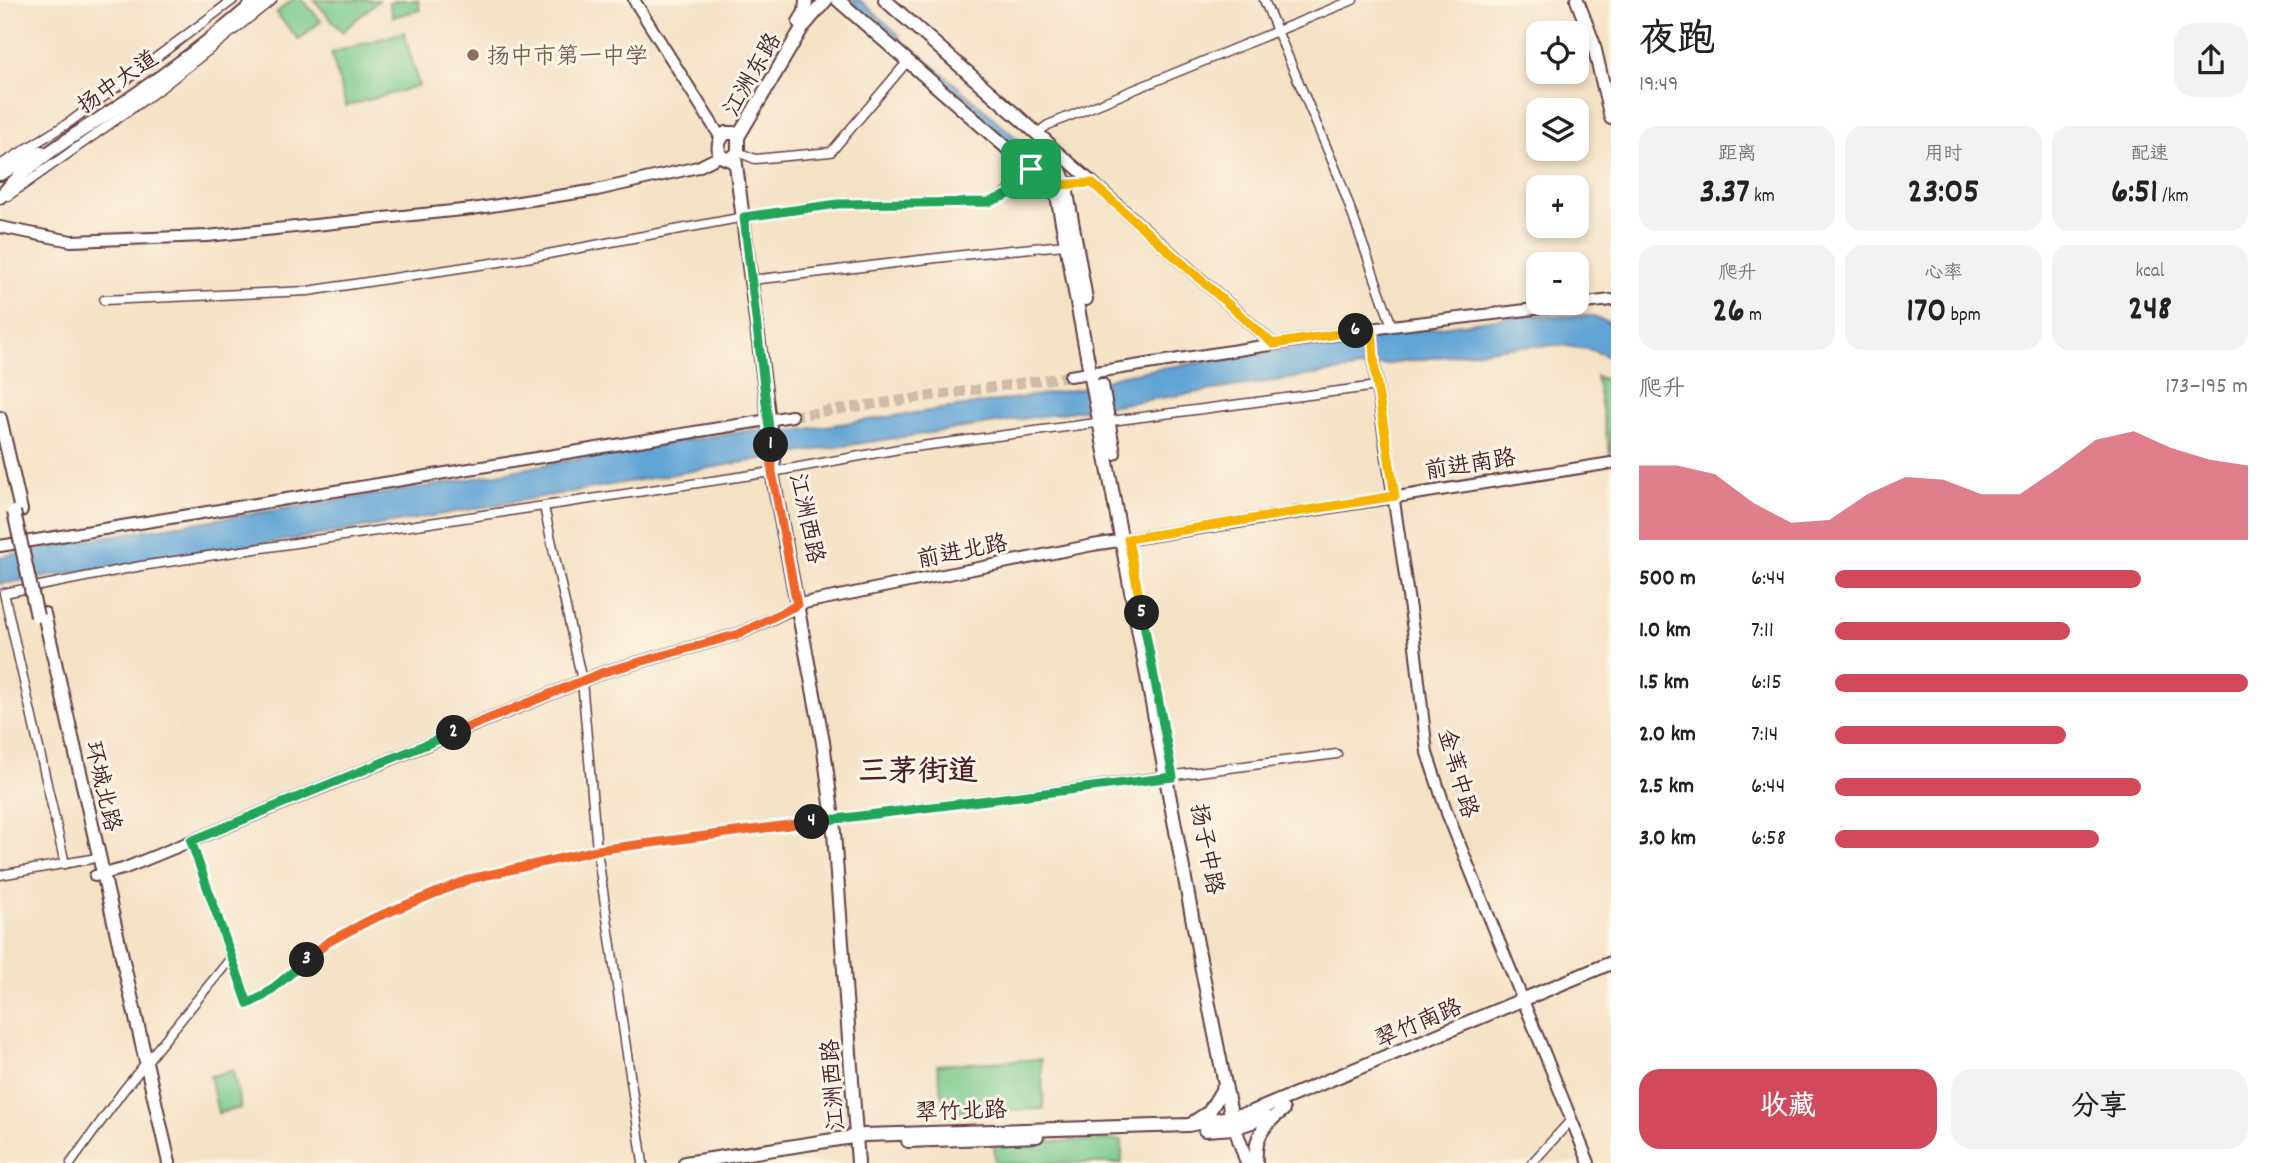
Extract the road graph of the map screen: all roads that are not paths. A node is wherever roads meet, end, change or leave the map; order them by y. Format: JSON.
{"nodes":[{"id":1,"x":258,"y":0,"type":"edge"},
{"id":2,"x":272,"y":0,"type":"edge"},
{"id":3,"x":634,"y":0,"type":"edge"},
{"id":4,"x":806,"y":0,"type":"edge"},
{"id":5,"x":826,"y":0,"type":"edge"},
{"id":6,"x":838,"y":0,"type":"edge"},
{"id":7,"x":885,"y":0,"type":"edge"},
{"id":8,"x":1264,"y":0,"type":"edge"},
{"id":9,"x":1353,"y":0,"type":"edge"},
{"id":10,"x":1577,"y":0,"type":"edge"},
{"id":11,"x":1584,"y":0,"type":"edge"},
{"id":12,"x":236,"y":1,"type":"edge"},
{"id":13,"x":1278,"y":30,"type":"junction"},
{"id":14,"x":907,"y":62,"type":"junction"},
{"id":15,"x":1611,"y":89,"type":"edge"},
{"id":16,"x":1611,"y":118,"type":"edge"},
{"id":17,"x":1037,"y":133,"type":"junction"},
{"id":18,"x":736,"y":135,"type":"junction"},
{"id":19,"x":721,"y":138,"type":"junction"},
{"id":20,"x":1049,"y":144,"type":"junction"},
{"id":21,"x":736,"y":154,"type":"junction"},
{"id":22,"x":720,"y":156,"type":"junction"},
{"id":23,"x":0,"y":165,"type":"edge"},
{"id":24,"x":1031,"y":169,"type":"junction"},
{"id":25,"x":0,"y":174,"type":"edge"},
{"id":26,"x":1060,"y":183,"type":"junction"},
{"id":27,"x":1092,"y":183,"type":"junction"},
{"id":28,"x":0,"y":200,"type":"edge"},
{"id":29,"x":744,"y":217,"type":"junction"},
{"id":30,"x":0,"y":227,"type":"edge"},
{"id":31,"x":1067,"y":245,"type":"junction"},
{"id":32,"x":750,"y":280,"type":"junction"},
{"id":33,"x":104,"y":300,"type":"dead end"},
{"id":34,"x":1611,"y":300,"type":"edge"},
{"id":35,"x":1392,"y":326,"type":"junction"},
{"id":36,"x":1372,"y":331,"type":"junction"},
{"id":37,"x":1273,"y":344,"type":"junction"},
{"id":38,"x":1095,"y":374,"type":"junction"},
{"id":39,"x":1070,"y":376,"type":"tunnel mouth"},
{"id":40,"x":1377,"y":386,"type":"junction"},
{"id":41,"x":792,"y":416,"type":"tunnel mouth"},
{"id":42,"x":0,"y":418,"type":"edge"},
{"id":43,"x":1104,"y":420,"type":"junction"},
{"id":44,"x":768,"y":423,"type":"junction"},
{"id":45,"x":0,"y":448,"type":"edge"},
{"id":46,"x":1611,"y":463,"type":"edge"},
{"id":47,"x":775,"y":468,"type":"junction"},
{"id":48,"x":1395,"y":496,"type":"junction"},
{"id":49,"x":544,"y":507,"type":"junction"},
{"id":50,"x":18,"y":511,"type":"junction"},
{"id":51,"x":1125,"y":540,"type":"junction"},
{"id":52,"x":0,"y":546,"type":"edge"},
{"id":53,"x":801,"y":604,"type":"junction"},
{"id":54,"x":40,"y":615,"type":"junction"},
{"id":55,"x":582,"y":681,"type":"junction"},
{"id":56,"x":1337,"y":754,"type":"dead end"},
{"id":57,"x":1170,"y":777,"type":"junction"},
{"id":58,"x":837,"y":818,"type":"junction"},
{"id":59,"x":191,"y":841,"type":"junction"},
{"id":60,"x":597,"y":850,"type":"junction"},
{"id":61,"x":91,"y":859,"type":"junction"},
{"id":62,"x":65,"y":864,"type":"junction"},
{"id":63,"x":0,"y":875,"type":"edge"},
{"id":64,"x":99,"y":876,"type":"junction"},
{"id":65,"x":232,"y":958,"type":"junction"},
{"id":66,"x":1611,"y":963,"type":"edge"},
{"id":67,"x":1611,"y":971,"type":"edge"},
{"id":68,"x":1523,"y":1005,"type":"junction"},
{"id":69,"x":143,"y":1067,"type":"junction"},
{"id":70,"x":1225,"y":1085,"type":"junction"},
{"id":71,"x":1283,"y":1110,"type":"junction"},
{"id":72,"x":1571,"y":1120,"type":"junction"},
{"id":73,"x":1237,"y":1122,"type":"junction"},
{"id":74,"x":1188,"y":1125,"type":"junction"},
{"id":75,"x":861,"y":1139,"type":"junction"},
{"id":76,"x":748,"y":1161,"type":"edge"},
{"id":77,"x":71,"y":1163,"type":"edge"},
{"id":78,"x":161,"y":1163,"type":"edge"},
{"id":79,"x":169,"y":1163,"type":"edge"},
{"id":80,"x":643,"y":1163,"type":"edge"},
{"id":81,"x":685,"y":1163,"type":"edge"},
{"id":82,"x":720,"y":1163,"type":"edge"},
{"id":83,"x":859,"y":1163,"type":"edge"},
{"id":84,"x":866,"y":1163,"type":"edge"},
{"id":85,"x":1248,"y":1163,"type":"edge"},
{"id":86,"x":1256,"y":1163,"type":"edge"},
{"id":87,"x":1532,"y":1163,"type":"edge"},
{"id":88,"x":1589,"y":1163,"type":"edge"}],
"edges":[{"from":1,"to":28,"type":"main road","name":"扬中大道"},
{"from":2,"to":28,"type":"street"},
{"from":3,"to":19,"type":"street"},
{"from":4,"to":18,"type":"main road","name":"江洲东路"},
{"from":5,"to":18,"type":"main road","name":"江洲东路"},
{"from":6,"to":14,"type":"main road"},
{"from":7,"to":17,"type":"main road"},
{"from":8,"to":13,"type":"street"},
{"from":9,"to":13,"type":"street"},
{"from":10,"to":16,"type":"main road"},
{"from":11,"to":15,"type":"main road"},
{"from":12,"to":23,"type":"street"},
{"from":12,"to":25,"type":"main road","name":"扬中大道"},
{"from":13,"to":17,"type":"street"},
{"from":13,"to":35,"type":"street"},
{"from":14,"to":21,"type":"street"},
{"from":14,"to":24,"type":"main road"},
{"from":17,"to":20,"type":"main road"},
{"from":18,"to":19,"type":"main road"},
{"from":18,"to":21,"type":"main road"},
{"from":19,"to":22,"type":"main road"},
{"from":20,"to":24,"type":"street"},
{"from":20,"to":26,"type":"main road"},
{"from":20,"to":27,"type":"street"},
{"from":21,"to":22,"type":"main road"},
{"from":21,"to":29,"type":"main road"},
{"from":22,"to":30,"type":"street"},
{"from":24,"to":26,"type":"main road"},
{"from":24,"to":29,"type":"street"},
{"from":26,"to":27,"type":"street"},
{"from":26,"to":31,"type":"main road"},
{"from":26,"to":38,"type":"main road"},
{"from":27,"to":37,"type":"street"},
{"from":29,"to":32,"type":"main road"},
{"from":29,"to":33,"type":"street"},
{"from":31,"to":32,"type":"street"},
{"from":31,"to":38,"type":"main road"},
{"from":32,"to":44,"type":"main road"},
{"from":34,"to":35,"type":"street"},
{"from":35,"to":36,"type":"street"},
{"from":36,"to":37,"type":"street"},
{"from":36,"to":40,"type":"street","name":"金苇中路"},
{"from":37,"to":38,"type":"street"},
{"from":38,"to":39,"type":"street"},
{"from":38,"to":43,"type":"main road","name":"扬子中路"},
{"from":40,"to":43,"type":"street"},
{"from":40,"to":48,"type":"street","name":"金苇中路"},
{"from":41,"to":44,"type":"street"},
{"from":42,"to":50,"type":"main road","name":"环城北路"},
{"from":43,"to":47,"type":"street"},
{"from":43,"to":51,"type":"main road","name":"扬子中路"},
{"from":44,"to":47,"type":"main road","name":"江洲西路"},
{"from":44,"to":52,"type":"street"},
{"from":45,"to":50,"type":"main road","name":"环城北路"},
{"from":46,"to":48,"type":"street","name":"前进南路"},
{"from":47,"to":49,"type":"street"},
{"from":47,"to":53,"type":"main road","name":"江洲西路"},
{"from":48,"to":51,"type":"street","name":"前进南路"},
{"from":48,"to":68,"type":"street","name":"金苇中路"},
{"from":49,"to":55,"type":"street"},
{"from":49,"to":62,"type":"street"},
{"from":50,"to":54,"type":"main road","name":"环城北路","bridge":true},
{"from":51,"to":53,"type":"street","name":"前进北路"},
{"from":51,"to":57,"type":"main road","name":"扬子中路"},
{"from":53,"to":55,"type":"street","name":"前进北路"},
{"from":53,"to":58,"type":"main road","name":"江洲西路"},
{"from":54,"to":61,"type":"main road","name":"环城北路"},
{"from":54,"to":64,"type":"main road","name":"环城北路"},
{"from":55,"to":59,"type":"street","name":"前进北路"},
{"from":55,"to":60,"type":"street"},
{"from":56,"to":57,"type":"street"},
{"from":57,"to":58,"type":"street"},
{"from":57,"to":70,"type":"main road","name":"扬子中路"},
{"from":57,"to":73,"type":"main road","name":"扬子中路"},
{"from":58,"to":60,"type":"street"},
{"from":58,"to":75,"type":"main road","name":"江洲西路"},
{"from":59,"to":64,"type":"street","name":"前进北路"},
{"from":59,"to":65,"type":"street"},
{"from":60,"to":65,"type":"street"},
{"from":60,"to":80,"type":"street"},
{"from":61,"to":62,"type":"street"},
{"from":61,"to":64,"type":"main road","name":"环城北路"},
{"from":62,"to":63,"type":"street"},
{"from":64,"to":69,"type":"main road","name":"环城北路"},
{"from":65,"to":69,"type":"street"},
{"from":66,"to":68,"type":"main road","name":"翠竹南路"},
{"from":67,"to":68,"type":"main road","name":"翠竹南路"},
{"from":68,"to":71,"type":"main road","name":"翠竹南路"},
{"from":68,"to":72,"type":"street","name":"金苇中路"},
{"from":68,"to":73,"type":"main road","name":"翠竹南路"},
{"from":69,"to":77,"type":"street"},
{"from":69,"to":78,"type":"main road","name":"环城北路"},
{"from":69,"to":79,"type":"main road","name":"环城北路"},
{"from":70,"to":73,"type":"main road","name":"扬子中路"},
{"from":70,"to":74,"type":"main road"},
{"from":71,"to":73,"type":"main road","name":"翠竹南路"},
{"from":71,"to":86,"type":"main road"},
{"from":72,"to":87,"type":"street"},
{"from":72,"to":88,"type":"street","name":"金苇中路"},
{"from":73,"to":74,"type":"main road","name":"翠竹北路"},
{"from":73,"to":75,"type":"main road","name":"翠竹北路"},
{"from":73,"to":85,"type":"main road","name":"扬子中路"},
{"from":73,"to":86,"type":"main road","name":"扬子中路"},
{"from":74,"to":75,"type":"main road","name":"翠竹北路"},
{"from":75,"to":76,"type":"main road","name":"翠竹北路"},
{"from":75,"to":81,"type":"main road","name":"翠竹北路"},
{"from":75,"to":83,"type":"main road","name":"江洲西路"},
{"from":75,"to":84,"type":"main road","name":"江洲西路"},
{"from":76,"to":82,"type":"main road","name":"翠竹北路"}]}
